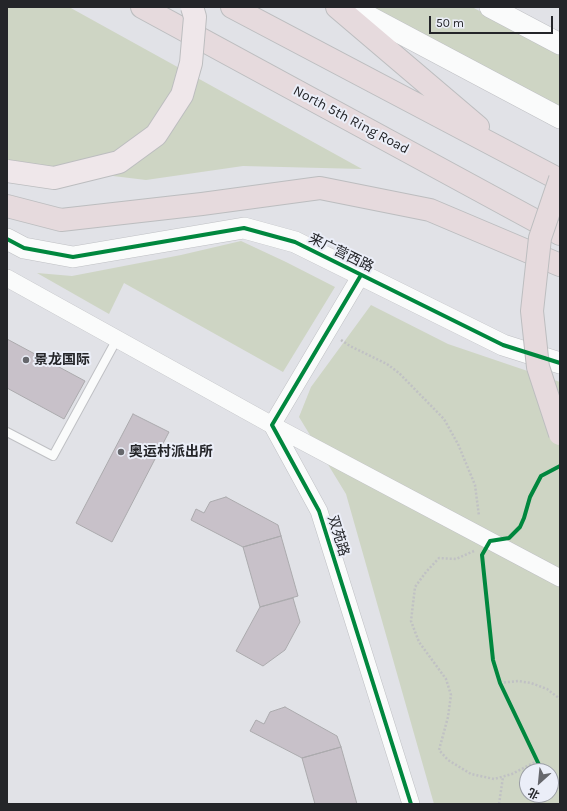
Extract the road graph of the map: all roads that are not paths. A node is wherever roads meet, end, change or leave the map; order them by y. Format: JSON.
{"nodes":[{"id":1,"x":142,"y":7,"type":"edge"},
{"id":2,"x":192,"y":7,"type":"edge"},
{"id":3,"x":232,"y":7,"type":"edge"},
{"id":4,"x":336,"y":7,"type":"edge"},
{"id":5,"x":351,"y":7,"type":"edge"},
{"id":6,"x":490,"y":7,"type":"edge"},
{"id":7,"x":560,"y":44,"type":"edge"},
{"id":8,"x":560,"y":118,"type":"edge"},
{"id":9,"x":510,"y":154,"type":"junction"},
{"id":10,"x":7,"y":171,"type":"edge"},
{"id":11,"x":560,"y":180,"type":"edge"},
{"id":12,"x":7,"y":206,"type":"edge"},
{"id":13,"x":560,"y":234,"type":"edge"},
{"id":14,"x":7,"y":239,"type":"edge"},
{"id":15,"x":560,"y":264,"type":"edge"},
{"id":16,"x":361,"y":275,"type":"junction"},
{"id":17,"x":7,"y":278,"type":"edge"},
{"id":18,"x":117,"y":339,"type":"junction"},
{"id":19,"x":560,"y":363,"type":"edge"},
{"id":20,"x":272,"y":425,"type":"junction"},
{"id":21,"x":7,"y":432,"type":"edge"},
{"id":22,"x":560,"y":434,"type":"edge"},
{"id":23,"x":560,"y":578,"type":"edge"},
{"id":24,"x":411,"y":804,"type":"edge"}],
"edges":[{"from":1,"to":13,"type":"highway","name":"North 5th Ring Road"},
{"from":2,"to":10,"type":"main road","bridge":true},
{"from":3,"to":9,"type":"highway"},
{"from":4,"to":9,"type":"highway"},
{"from":5,"to":8,"type":"street"},
{"from":6,"to":7,"type":"street"},
{"from":9,"to":11,"type":"highway"},
{"from":11,"to":22,"type":"highway","bridge":true},
{"from":12,"to":15,"type":"highway"},
{"from":14,"to":16,"type":"street","name":"来广营西路"},
{"from":16,"to":19,"type":"street","name":"来广营西路"},
{"from":16,"to":20,"type":"street"},
{"from":17,"to":18,"type":"street"},
{"from":18,"to":20,"type":"street"},
{"from":18,"to":21,"type":"lane"},
{"from":20,"to":23,"type":"street"},
{"from":20,"to":24,"type":"street","name":"双苑路"}]}
